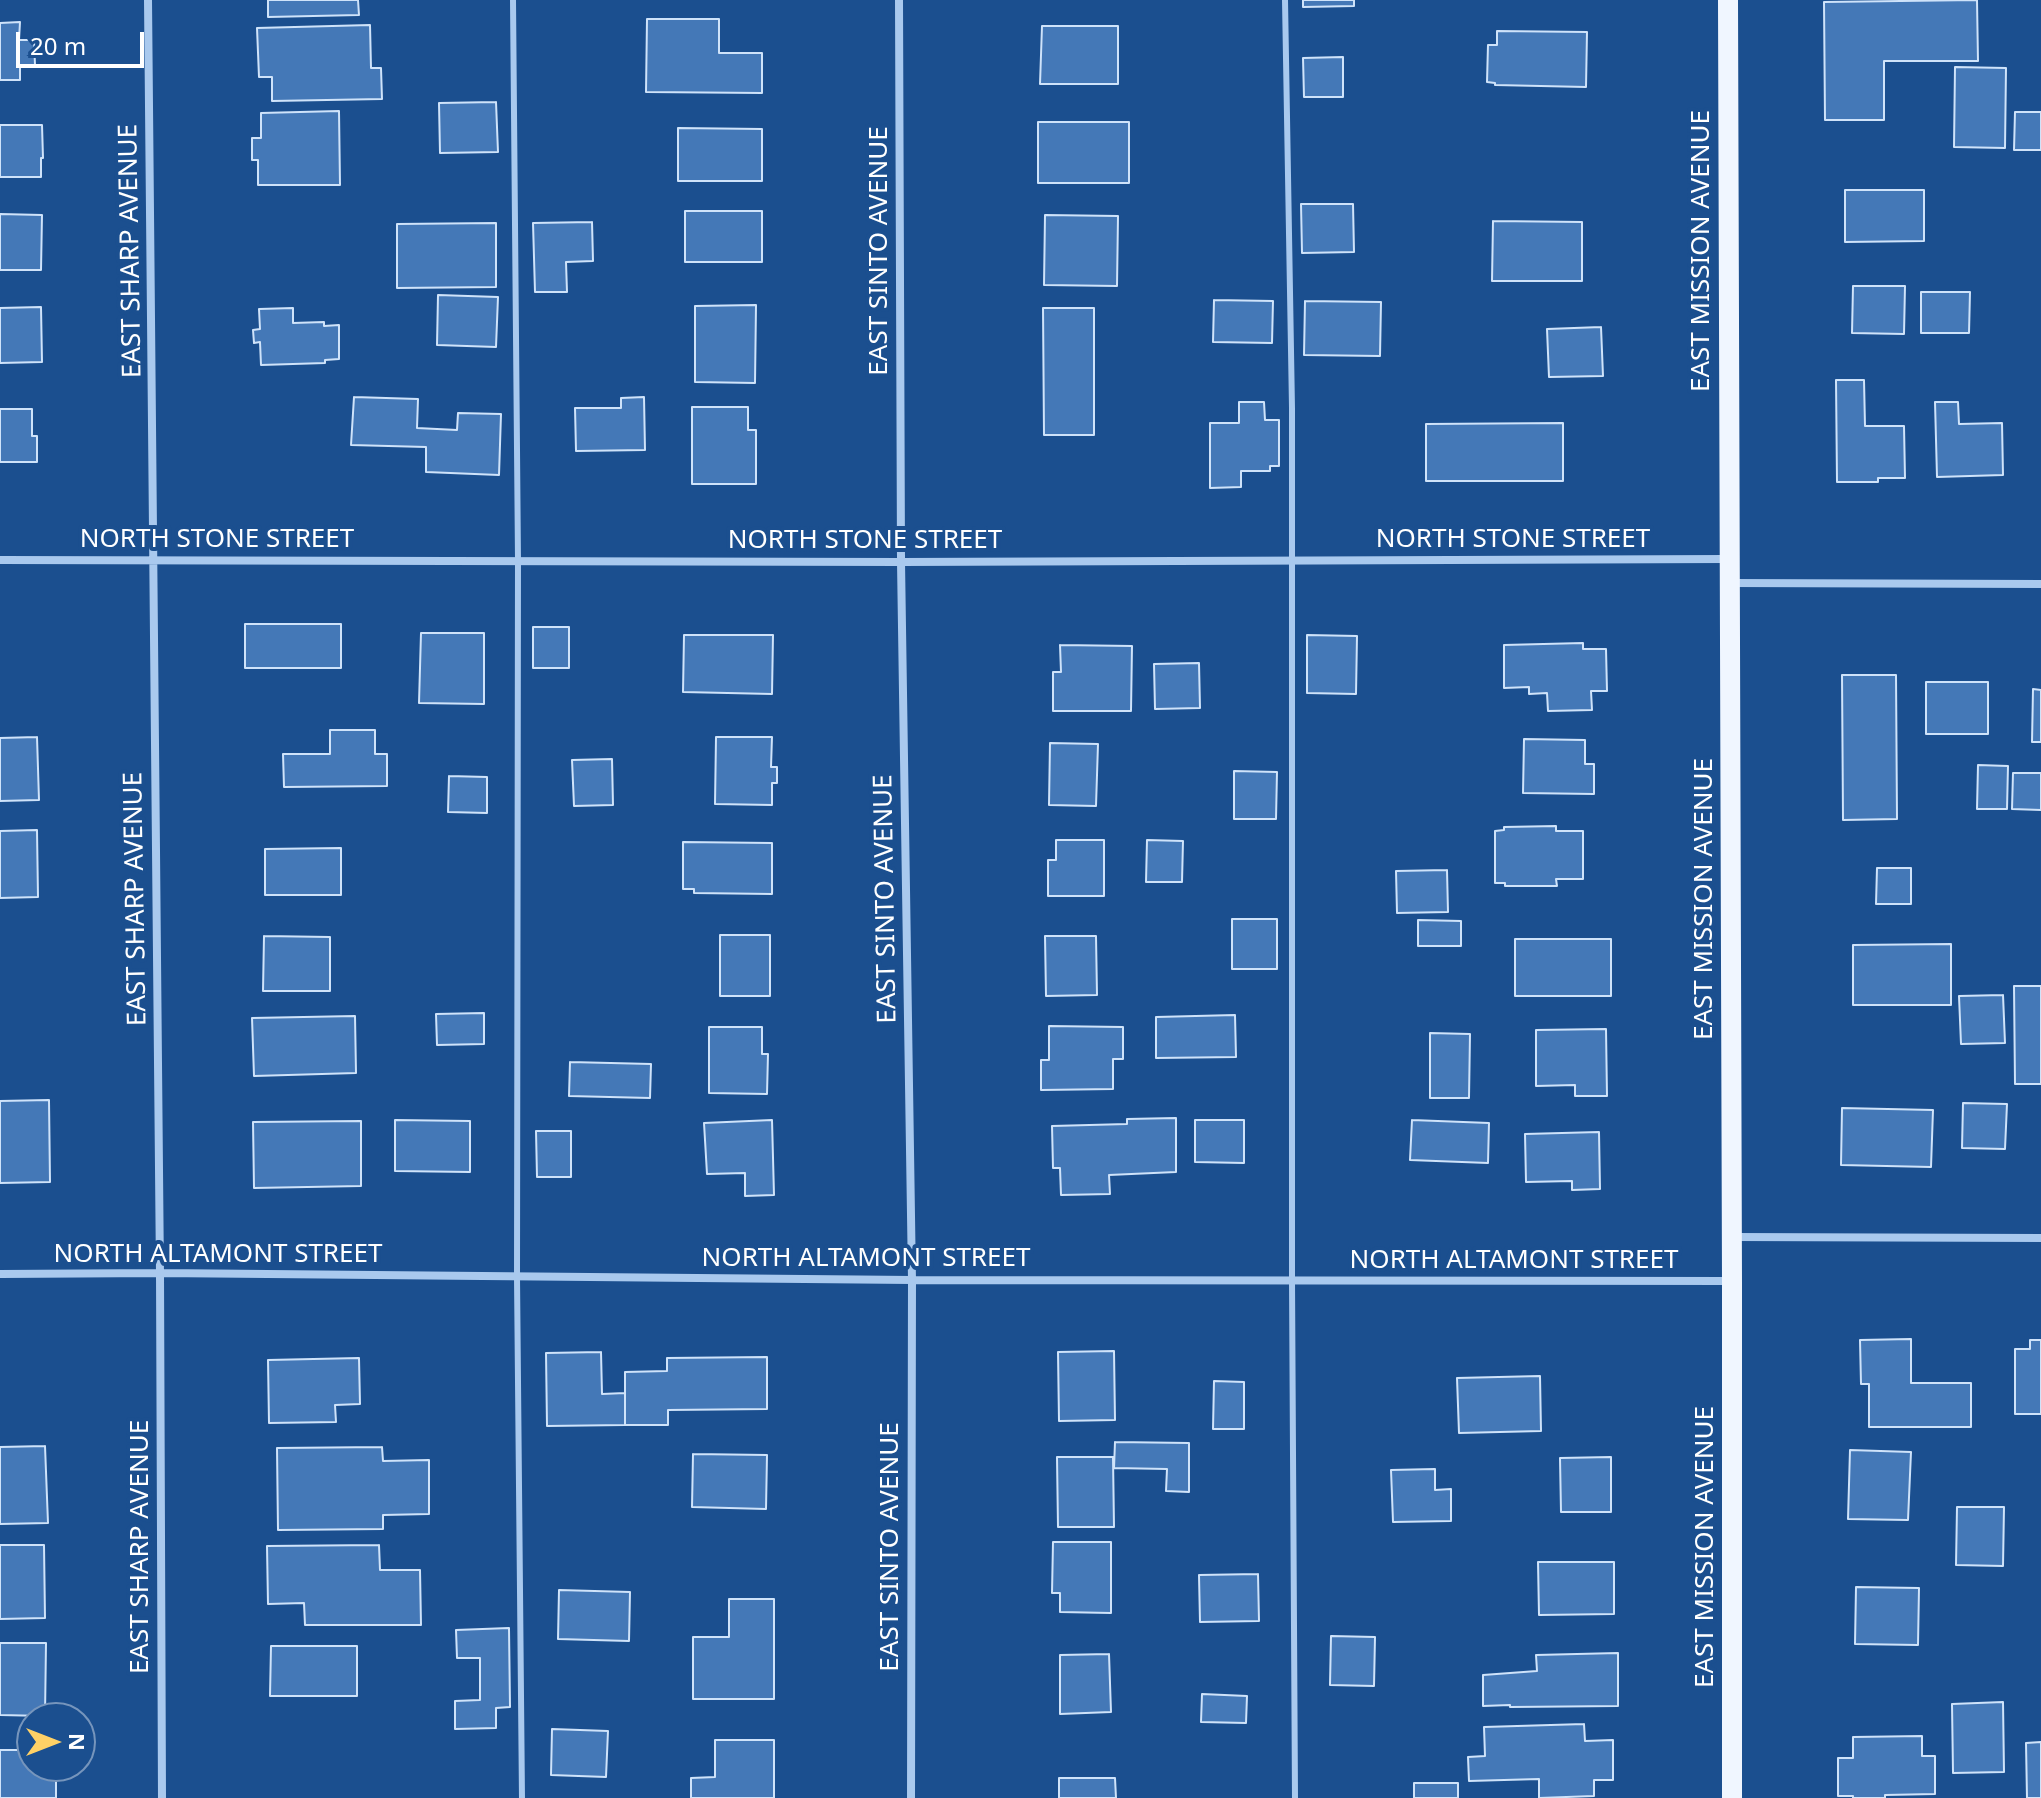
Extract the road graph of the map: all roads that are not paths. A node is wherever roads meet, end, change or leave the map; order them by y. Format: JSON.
{"nodes":[{"id":1,"x":148,"y":0,"type":"edge"},
{"id":2,"x":513,"y":0,"type":"edge"},
{"id":3,"x":899,"y":0,"type":"edge"},
{"id":4,"x":1285,"y":0,"type":"edge"},
{"id":5,"x":1728,"y":0,"type":"edge"},
{"id":6,"x":1730,"y":559,"type":"junction"},
{"id":7,"x":0,"y":560,"type":"edge"},
{"id":8,"x":153,"y":560,"type":"junction"},
{"id":9,"x":518,"y":560,"type":"junction"},
{"id":10,"x":1292,"y":560,"type":"junction"},
{"id":11,"x":901,"y":562,"type":"junction"},
{"id":12,"x":1730,"y":583,"type":"junction"},
{"id":13,"x":2041,"y":584,"type":"edge"},
{"id":14,"x":1732,"y":1237,"type":"junction"},
{"id":15,"x":2041,"y":1238,"type":"edge"},
{"id":16,"x":160,"y":1273,"type":"junction"},
{"id":17,"x":0,"y":1274,"type":"edge"},
{"id":18,"x":517,"y":1277,"type":"junction"},
{"id":19,"x":912,"y":1280,"type":"junction"},
{"id":20,"x":1292,"y":1281,"type":"junction"},
{"id":21,"x":1732,"y":1282,"type":"junction"},
{"id":22,"x":162,"y":1798,"type":"edge"},
{"id":23,"x":522,"y":1798,"type":"edge"},
{"id":24,"x":911,"y":1798,"type":"edge"},
{"id":25,"x":1295,"y":1798,"type":"edge"},
{"id":26,"x":1732,"y":1798,"type":"edge"}],
"edges":[{"from":1,"to":8,"type":"street","name":"EAST SHARP AVENUE"},
{"from":2,"to":9,"type":"lane"},
{"from":3,"to":11,"type":"street","name":"EAST SINTO AVENUE"},
{"from":4,"to":10,"type":"lane"},
{"from":5,"to":6,"type":"main road","name":"EAST MISSION AVENUE"},
{"from":6,"to":10,"type":"street","name":"NORTH STONE STREET"},
{"from":6,"to":12,"type":"main road","name":"EAST MISSION AVENUE"},
{"from":7,"to":8,"type":"street","name":"NORTH STONE STREET"},
{"from":8,"to":9,"type":"street","name":"NORTH STONE STREET"},
{"from":8,"to":16,"type":"street","name":"EAST SHARP AVENUE"},
{"from":9,"to":11,"type":"street","name":"NORTH STONE STREET"},
{"from":9,"to":18,"type":"lane"},
{"from":10,"to":11,"type":"street","name":"NORTH STONE STREET"},
{"from":10,"to":20,"type":"lane"},
{"from":11,"to":19,"type":"street","name":"EAST SINTO AVENUE"},
{"from":12,"to":13,"type":"street"},
{"from":12,"to":14,"type":"main road","name":"EAST MISSION AVENUE"},
{"from":14,"to":15,"type":"street"},
{"from":14,"to":21,"type":"main road","name":"EAST MISSION AVENUE"},
{"from":16,"to":17,"type":"street","name":"NORTH ALTAMONT STREET"},
{"from":16,"to":18,"type":"street","name":"NORTH ALTAMONT STREET"},
{"from":16,"to":22,"type":"street","name":"EAST SHARP AVENUE"},
{"from":18,"to":19,"type":"street","name":"NORTH ALTAMONT STREET"},
{"from":18,"to":23,"type":"lane"},
{"from":19,"to":20,"type":"street","name":"NORTH ALTAMONT STREET"},
{"from":19,"to":24,"type":"street","name":"EAST SINTO AVENUE"},
{"from":20,"to":21,"type":"street","name":"NORTH ALTAMONT STREET"},
{"from":20,"to":25,"type":"lane"},
{"from":21,"to":26,"type":"main road","name":"EAST MISSION AVENUE"}]}
